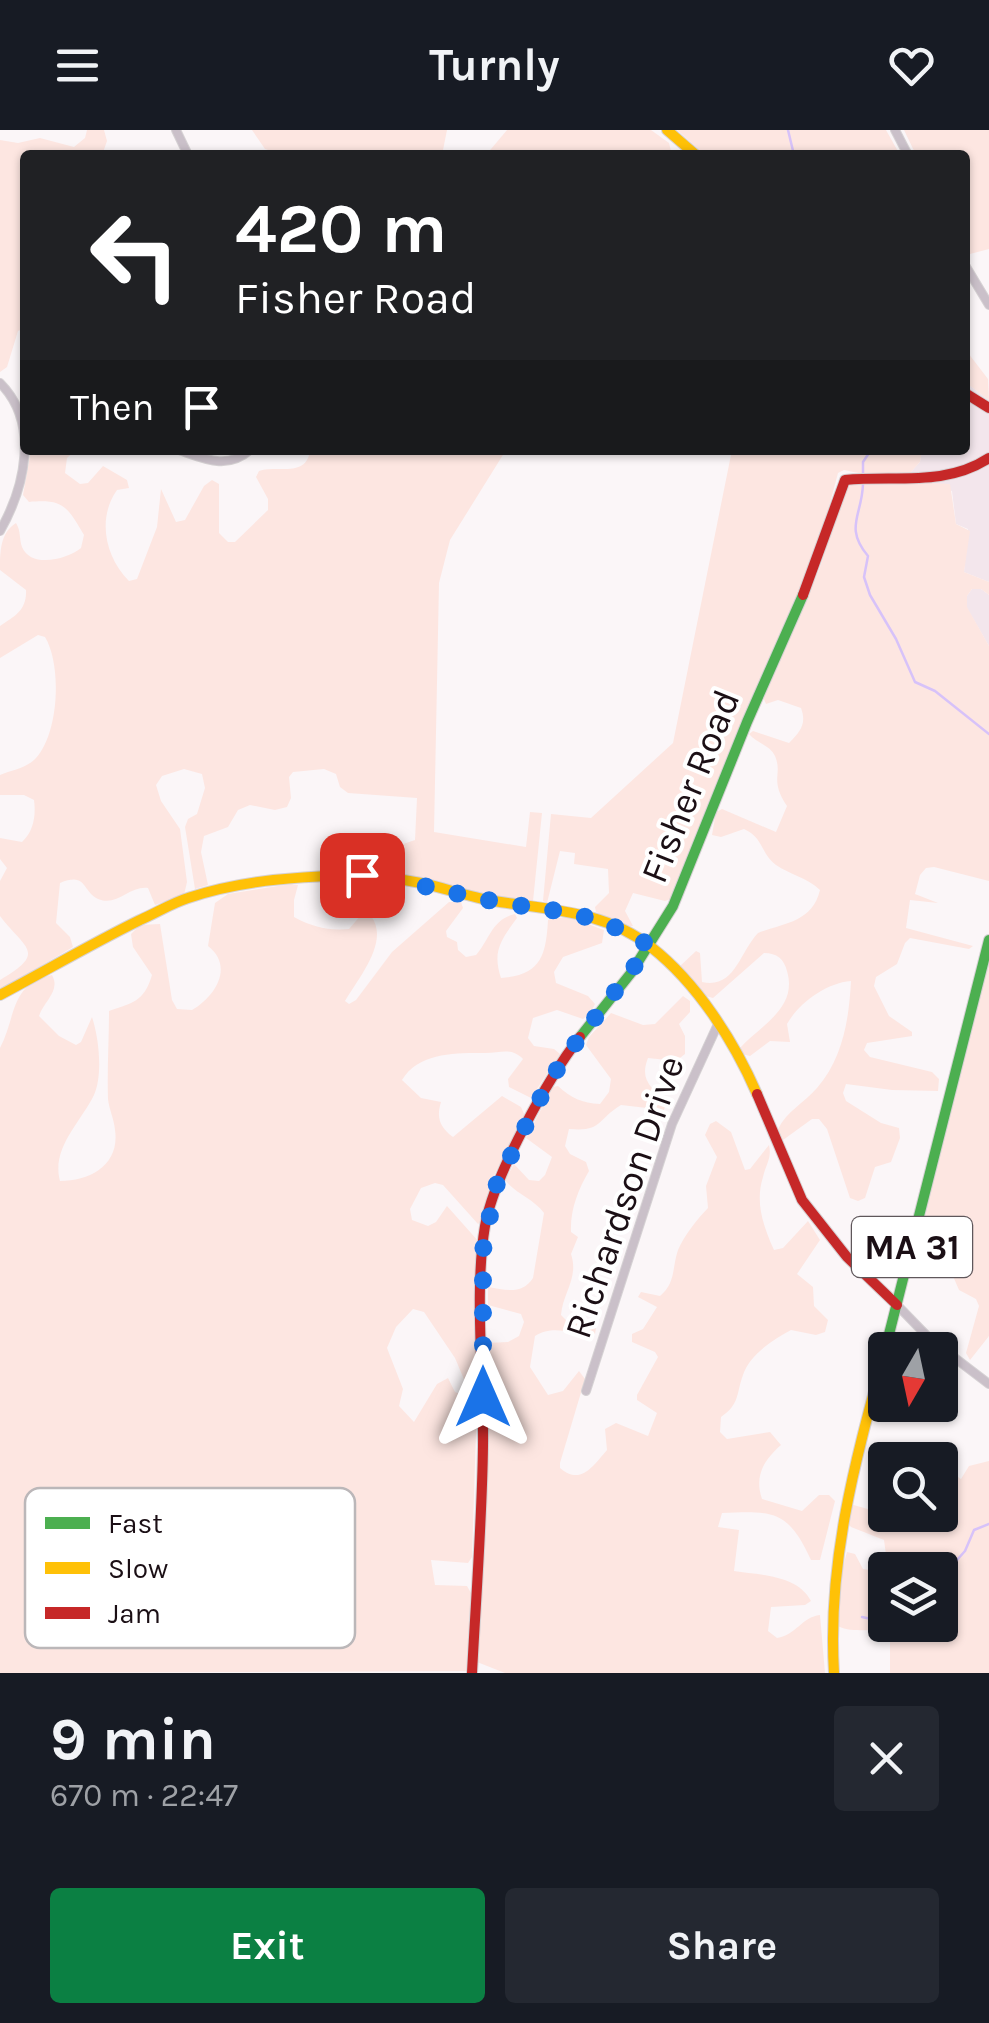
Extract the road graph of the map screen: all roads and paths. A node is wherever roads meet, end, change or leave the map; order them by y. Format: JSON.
{"nodes":[{"id":1,"x":666,"y":130,"type":"edge"},
{"id":2,"x":690,"y":150,"type":"edge"},
{"id":3,"x":970,"y":273,"type":"edge"},
{"id":4,"x":989,"y":305,"type":"edge"},
{"id":5,"x":0,"y":383,"type":"edge"},
{"id":6,"x":20,"y":422,"type":"edge"},
{"id":7,"x":23,"y":455,"type":"edge"},
{"id":8,"x":197,"y":455,"type":"edge"},
{"id":9,"x":243,"y":455,"type":"edge"},
{"id":10,"x":989,"y":458,"type":"edge"},
{"id":11,"x":0,"y":531,"type":"edge"},
{"id":12,"x":989,"y":940,"type":"edge"},
{"id":13,"x":650,"y":946,"type":"junction"},
{"id":14,"x":0,"y":995,"type":"edge"},
{"id":15,"x":718,"y":1024,"type":"junction"},
{"id":16,"x":897,"y":1305,"type":"junction"},
{"id":17,"x":890,"y":1332,"type":"edge"},
{"id":18,"x":989,"y":1384,"type":"edge"},
{"id":19,"x":586,"y":1391,"type":"dead end"},
{"id":20,"x":868,"y":1419,"type":"edge"},
{"id":21,"x":472,"y":1673,"type":"edge"},
{"id":22,"x":834,"y":1673,"type":"edge"}],
"edges":[{"from":1,"to":2,"type":"street"},
{"from":3,"to":4,"type":"street"},
{"from":5,"to":6,"type":"street"},
{"from":7,"to":11,"type":"street"},
{"from":8,"to":9,"type":"street"},
{"from":10,"to":13,"type":"street","name":"Fisher Road"},
{"from":12,"to":16,"type":"street","number":"MA 31"},
{"from":13,"to":14,"type":"street","name":"Fisher Road"},
{"from":13,"to":15,"type":"street"},
{"from":13,"to":21,"type":"street"},
{"from":15,"to":16,"type":"street"},
{"from":15,"to":19,"type":"street","name":"Richardson Drive"},
{"from":16,"to":17,"type":"street","number":"MA 31"},
{"from":16,"to":18,"type":"street"},
{"from":20,"to":22,"type":"street","number":"MA 31"}]}
